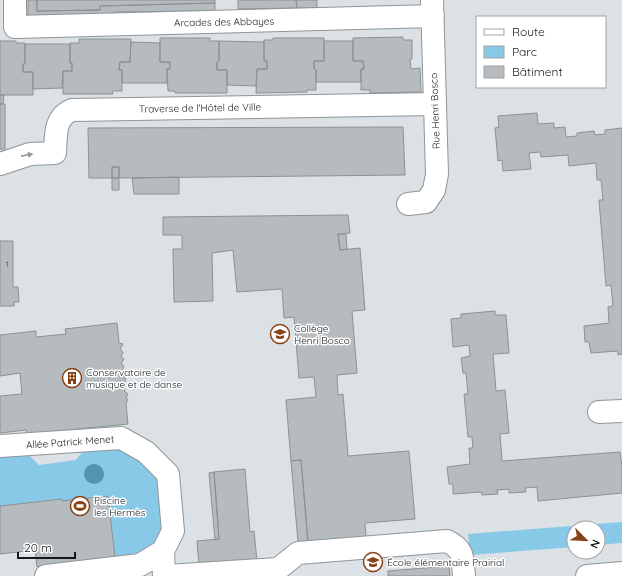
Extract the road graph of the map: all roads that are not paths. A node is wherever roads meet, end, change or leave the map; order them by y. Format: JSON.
{"nodes":[{"id":1,"x":15,"y":0,"type":"edge"},
{"id":2,"x":432,"y":8,"type":"edge"},
{"id":3,"x":434,"y":104,"type":"junction"},
{"id":4,"x":0,"y":164,"type":"edge"},
{"id":5,"x":408,"y":204,"type":"dead end"},
{"id":6,"x":622,"y":411,"type":"edge"},
{"id":7,"x":599,"y":412,"type":"dead end"},
{"id":8,"x":0,"y":446,"type":"edge"},
{"id":9,"x":163,"y":551,"type":"junction"},
{"id":10,"x":622,"y":573,"type":"edge"},
{"id":11,"x":46,"y":576,"type":"edge"},
{"id":12,"x":165,"y":576,"type":"edge"},
{"id":13,"x":464,"y":576,"type":"edge"},
{"id":14,"x":587,"y":576,"type":"edge"}],
"edges":[{"from":1,"to":2,"type":"street","name":"Arcades des Abbayes"},
{"from":2,"to":3,"type":"street","name":"Rue Henri Bosco"},
{"from":4,"to":3,"type":"street","name":"Traverse de l'Hôtel de Ville","one_way":true},
{"from":3,"to":5,"type":"street","name":"Rue Henri Bosco"},
{"from":6,"to":7,"type":"street"},
{"from":8,"to":9,"type":"street","name":"Allée Patrick Menet"},
{"from":9,"to":11,"type":"street"},
{"from":9,"to":12,"type":"street","name":"Allée Patrick Menet"},
{"from":10,"to":14,"type":"street"},
{"from":12,"to":13,"type":"street"}]}
